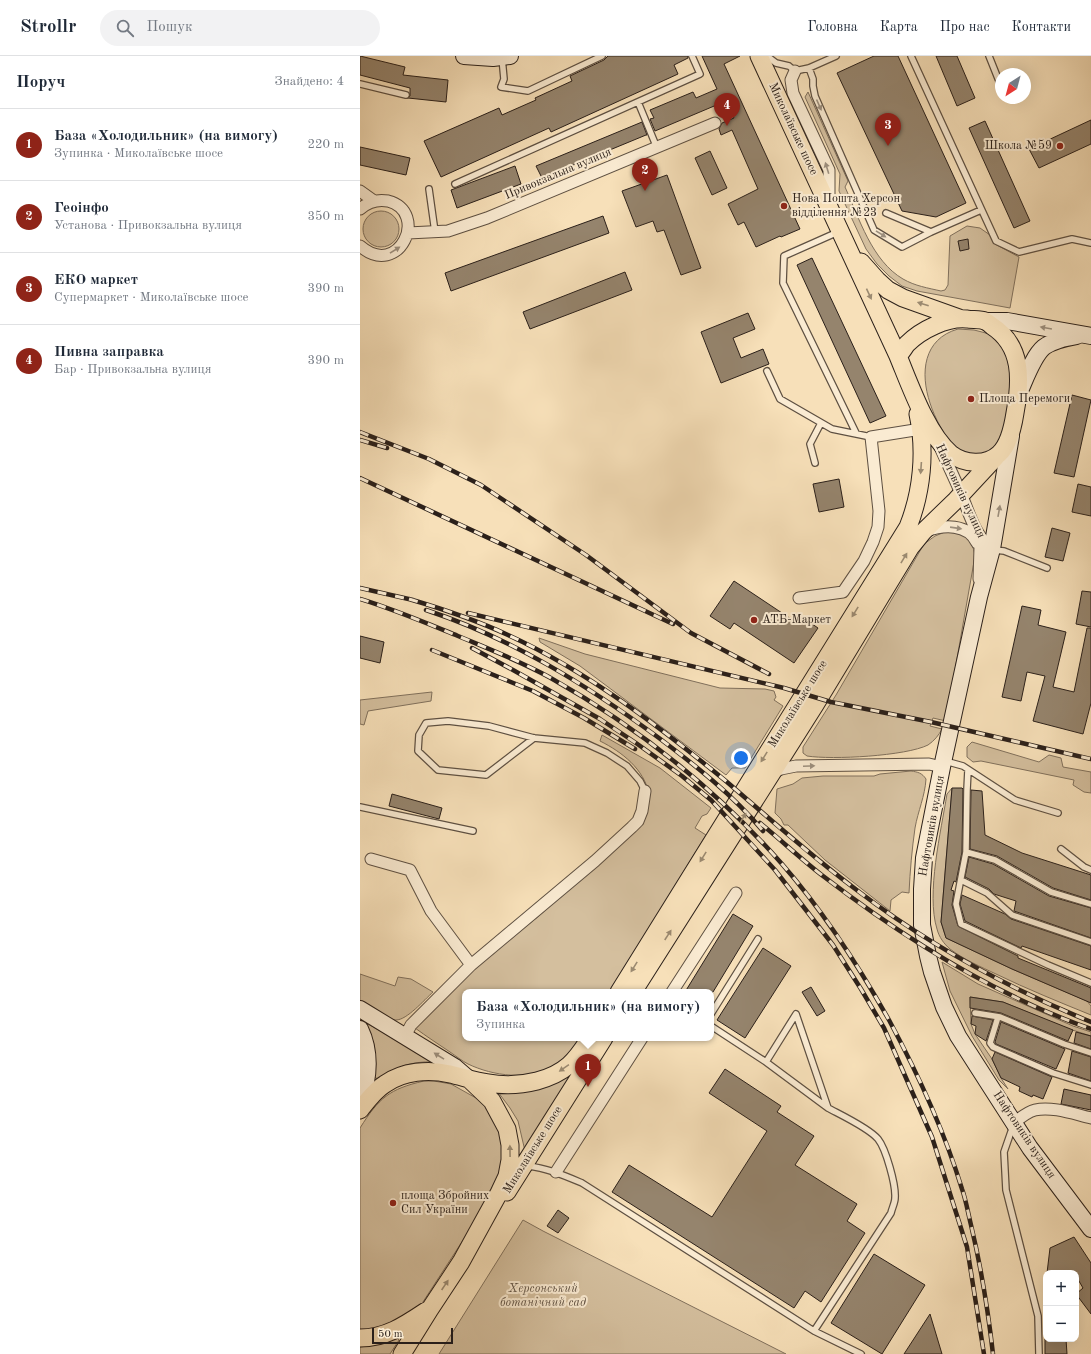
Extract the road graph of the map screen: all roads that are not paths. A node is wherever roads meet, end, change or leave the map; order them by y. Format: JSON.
{"nodes":[{"id":1,"x":464,"y":56,"type":"edge"},
{"id":2,"x":602,"y":56,"type":"edge"},
{"id":3,"x":692,"y":56,"type":"edge"},
{"id":4,"x":759,"y":56,"type":"edge"},
{"id":5,"x":768,"y":56,"type":"edge"},
{"id":6,"x":836,"y":56,"type":"edge"},
{"id":7,"x":911,"y":56,"type":"edge"},
{"id":8,"x":988,"y":56,"type":"edge"},
{"id":9,"x":506,"y":57,"type":"edge"},
{"id":10,"x":809,"y":68,"type":"junction"},
{"id":11,"x":795,"y":71,"type":"junction"},
{"id":12,"x":995,"y":72,"type":"edge"},
{"id":13,"x":360,"y":84,"type":"edge"},
{"id":14,"x":406,"y":95,"type":"dead end"},
{"id":15,"x":638,"y":102,"type":"junction"},
{"id":16,"x":715,"y":123,"type":"dead end"},
{"id":17,"x":657,"y":148,"type":"junction"},
{"id":18,"x":455,"y":184,"type":"dead end"},
{"id":19,"x":429,"y":188,"type":"dead end"},
{"id":20,"x":360,"y":191,"type":"edge"},
{"id":21,"x":374,"y":201,"type":"junction"},
{"id":22,"x":829,"y":207,"type":"junction"},
{"id":23,"x":360,"y":209,"type":"edge"},
{"id":24,"x":981,"y":210,"type":"junction"},
{"id":25,"x":886,"y":214,"type":"dead end"},
{"id":26,"x":436,"y":232,"type":"junction"},
{"id":27,"x":931,"y":232,"type":"junction"},
{"id":28,"x":408,"y":233,"type":"junction"},
{"id":29,"x":844,"y":239,"type":"junction"},
{"id":30,"x":1091,"y":243,"type":"edge"},
{"id":31,"x":362,"y":251,"type":"edge"},
{"id":32,"x":959,"y":318,"type":"junction"},
{"id":33,"x":984,"y":321,"type":"junction"},
{"id":34,"x":1088,"y":335,"type":"edge"},
{"id":35,"x":898,"y":356,"type":"junction"},
{"id":36,"x":767,"y":371,"type":"dead end"},
{"id":37,"x":1019,"y":393,"type":"junction"},
{"id":38,"x":821,"y":423,"type":"junction"},
{"id":39,"x":1013,"y":425,"type":"junction"},
{"id":40,"x":927,"y":430,"type":"junction"},
{"id":41,"x":856,"y":433,"type":"junction"},
{"id":42,"x":871,"y":437,"type":"junction"},
{"id":43,"x":999,"y":454,"type":"junction"},
{"id":44,"x":815,"y":463,"type":"dead end"},
{"id":45,"x":962,"y":494,"type":"junction"},
{"id":46,"x":923,"y":532,"type":"junction"},
{"id":47,"x":986,"y":549,"type":"junction"},
{"id":48,"x":1047,"y":568,"type":"dead end"},
{"id":49,"x":799,"y":598,"type":"dead end"},
{"id":50,"x":534,"y":738,"type":"junction"},
{"id":51,"x":942,"y":764,"type":"junction"},
{"id":52,"x":968,"y":770,"type":"junction"},
{"id":53,"x":771,"y":774,"type":"junction"},
{"id":54,"x":645,"y":791,"type":"joint"},
{"id":55,"x":360,"y":807,"type":"edge"},
{"id":56,"x":1058,"y":813,"type":"dead end"},
{"id":57,"x":473,"y":831,"type":"dead end"},
{"id":58,"x":1061,"y":849,"type":"dead end"},
{"id":59,"x":966,"y":852,"type":"junction"},
{"id":60,"x":371,"y":859,"type":"dead end"},
{"id":61,"x":1091,"y":870,"type":"edge"},
{"id":62,"x":961,"y":880,"type":"junction"},
{"id":63,"x":736,"y":893,"type":"dead end"},
{"id":64,"x":1091,"y":904,"type":"edge"},
{"id":65,"x":758,"y":939,"type":"dead end"},
{"id":66,"x":1091,"y":942,"type":"edge"},
{"id":67,"x":471,"y":965,"type":"junction"},
{"id":68,"x":1091,"y":983,"type":"edge"},
{"id":69,"x":620,"y":989,"type":"edge"},
{"id":70,"x":635,"y":989,"type":"edge"},
{"id":71,"x":674,"y":989,"type":"edge"},
{"id":72,"x":360,"y":1009,"type":"edge"},
{"id":73,"x":714,"y":1009,"type":"edge"},
{"id":74,"x":976,"y":1013,"type":"dead end"},
{"id":75,"x":998,"y":1017,"type":"junction"},
{"id":76,"x":360,"y":1028,"type":"edge"},
{"id":77,"x":714,"y":1028,"type":"edge"},
{"id":78,"x":405,"y":1036,"type":"junction"},
{"id":79,"x":588,"y":1041,"type":"edge"},
{"id":80,"x":602,"y":1041,"type":"edge"},
{"id":81,"x":640,"y":1041,"type":"edge"},
{"id":82,"x":1091,"y":1053,"type":"edge"},
{"id":83,"x":766,"y":1062,"type":"junction"},
{"id":84,"x":470,"y":1080,"type":"junction"},
{"id":85,"x":1091,"y":1085,"type":"edge"},
{"id":86,"x":360,"y":1104,"type":"edge"},
{"id":87,"x":828,"y":1108,"type":"junction"},
{"id":88,"x":360,"y":1110,"type":"edge"},
{"id":89,"x":1091,"y":1118,"type":"edge"},
{"id":90,"x":1014,"y":1123,"type":"junction"},
{"id":91,"x":524,"y":1166,"type":"junction"},
{"id":92,"x":556,"y":1172,"type":"junction"},
{"id":93,"x":1091,"y":1229,"type":"edge"},
{"id":94,"x":461,"y":1262,"type":"junction"},
{"id":95,"x":430,"y":1309,"type":"junction"},
{"id":96,"x":814,"y":1331,"type":"junction"},
{"id":97,"x":360,"y":1338,"type":"edge"},
{"id":98,"x":402,"y":1354,"type":"edge"},
{"id":99,"x":861,"y":1354,"type":"edge"},
{"id":100,"x":1039,"y":1354,"type":"edge"}],
"edges":[{"from":1,"to":9,"type":"street"},
{"from":2,"to":9,"type":"lane"},
{"from":3,"to":15,"type":"lane"},
{"from":4,"to":22,"type":"main road","name":"Миколаївське шосе"},
{"from":5,"to":11,"type":"lane"},
{"from":6,"to":10,"type":"lane"},
{"from":7,"to":24,"type":"lane"},
{"from":8,"to":12,"type":"lane"},
{"from":10,"to":11,"type":"lane"},
{"from":10,"to":27,"type":"lane","one_way":true},
{"from":22,"to":11,"type":"street","one_way":true},
{"from":13,"to":14,"type":"lane"},
{"from":15,"to":17,"type":"lane"},
{"from":15,"to":18,"type":"lane"},
{"from":16,"to":17,"type":"street","name":"Привокзальна вулиця"},
{"from":17,"to":26,"type":"street","name":"Привокзальна вулиця"},
{"from":19,"to":26,"type":"lane"},
{"from":20,"to":21,"type":"street"},
{"from":21,"to":23,"type":"street"},
{"from":21,"to":28,"type":"street"},
{"from":22,"to":29,"type":"main road","name":"Миколаївське шосе"},
{"from":24,"to":27,"type":"lane"},
{"from":24,"to":30,"type":"lane"},
{"from":25,"to":27,"type":"lane"},
{"from":26,"to":28,"type":"street","name":"Привокзальна вулиця"},
{"from":31,"to":28,"type":"street","one_way":true},
{"from":32,"to":29,"type":"main road","name":"Миколаївське шосе","one_way":true},
{"from":29,"to":35,"type":"main road","name":"Миколаївське шосе","one_way":true},
{"from":29,"to":41,"type":"lane"},
{"from":32,"to":33,"type":"main road"},
{"from":32,"to":35,"type":"main road"},
{"from":34,"to":33,"type":"street","one_way":true},
{"from":33,"to":37,"type":"main road"},
{"from":34,"to":37,"type":"street"},
{"from":35,"to":40,"type":"main road","name":"Миколаївське шосе"},
{"from":36,"to":38,"type":"lane"},
{"from":37,"to":39,"type":"main road"},
{"from":38,"to":41,"type":"lane"},
{"from":38,"to":44,"type":"lane"},
{"from":39,"to":43,"type":"main road"},
{"from":47,"to":39,"type":"street","name":"Нафтовиків вулиця","one_way":true},
{"from":40,"to":42,"type":"street"},
{"from":40,"to":43,"type":"main road"},
{"from":40,"to":45,"type":"street","name":"Нафтовиків вулиця"},
{"from":40,"to":69,"type":"main road","name":"Миколаївське шосе","one_way":true},
{"from":41,"to":42,"type":"lane"},
{"from":42,"to":49,"type":"street"},
{"from":43,"to":45,"type":"main road","name":"Миколаївське шосе"},
{"from":45,"to":46,"type":"main road","name":"Миколаївське шосе"},
{"from":45,"to":47,"type":"street","name":"Нафтовиків вулиця"},
{"from":46,"to":47,"type":"street","one_way":true},
{"from":53,"to":46,"type":"main road","name":"Миколаївське шосе","one_way":true},
{"from":47,"to":48,"type":"lane"},
{"from":47,"to":51,"type":"street","name":"Нафтовиків вулиця"},
{"from":50,"to":50,"type":"lane"},
{"from":50,"to":54,"type":"lane"},
{"from":51,"to":52,"type":"lane"},
{"from":53,"to":51,"type":"street","one_way":true},
{"from":51,"to":90,"type":"street","name":"Нафтовиків вулиця"},
{"from":52,"to":56,"type":"lane"},
{"from":52,"to":59,"type":"lane"},
{"from":70,"to":53,"type":"main road","name":"Миколаївське шосе","one_way":true},
{"from":54,"to":67,"type":"street"},
{"from":55,"to":57,"type":"lane"},
{"from":58,"to":61,"type":"lane"},
{"from":59,"to":62,"type":"lane"},
{"from":59,"to":64,"type":"lane"},
{"from":60,"to":67,"type":"street"},
{"from":62,"to":66,"type":"lane"},
{"from":62,"to":68,"type":"lane"},
{"from":63,"to":71,"type":"street"},
{"from":65,"to":73,"type":"lane"},
{"from":67,"to":78,"type":"street"},
{"from":72,"to":78,"type":"street"},
{"from":74,"to":75,"type":"lane"},
{"from":75,"to":82,"type":"lane"},
{"from":75,"to":85,"type":"lane"},
{"from":76,"to":86,"type":"street"},
{"from":77,"to":83,"type":"lane"},
{"from":84,"to":78,"type":"street","one_way":true},
{"from":79,"to":84,"type":"main road","one_way":true},
{"from":80,"to":91,"type":"main road","name":"Миколаївське шосе"},
{"from":81,"to":92,"type":"street"},
{"from":83,"to":87,"type":"lane"},
{"from":83,"to":87,"type":"lane"},
{"from":84,"to":88,"type":"main road"},
{"from":94,"to":84,"type":"main road","one_way":true},
{"from":87,"to":96,"type":"lane"},
{"from":89,"to":90,"type":"street"},
{"from":90,"to":93,"type":"street","name":"Нафтовиків вулиця"},
{"from":90,"to":100,"type":"lane"},
{"from":91,"to":92,"type":"lane"},
{"from":91,"to":94,"type":"main road","name":"Миколаївське шосе"},
{"from":92,"to":96,"type":"lane"},
{"from":95,"to":94,"type":"main road","one_way":true},
{"from":95,"to":97,"type":"main road"},
{"from":95,"to":98,"type":"main road"},
{"from":96,"to":99,"type":"lane"}]}
